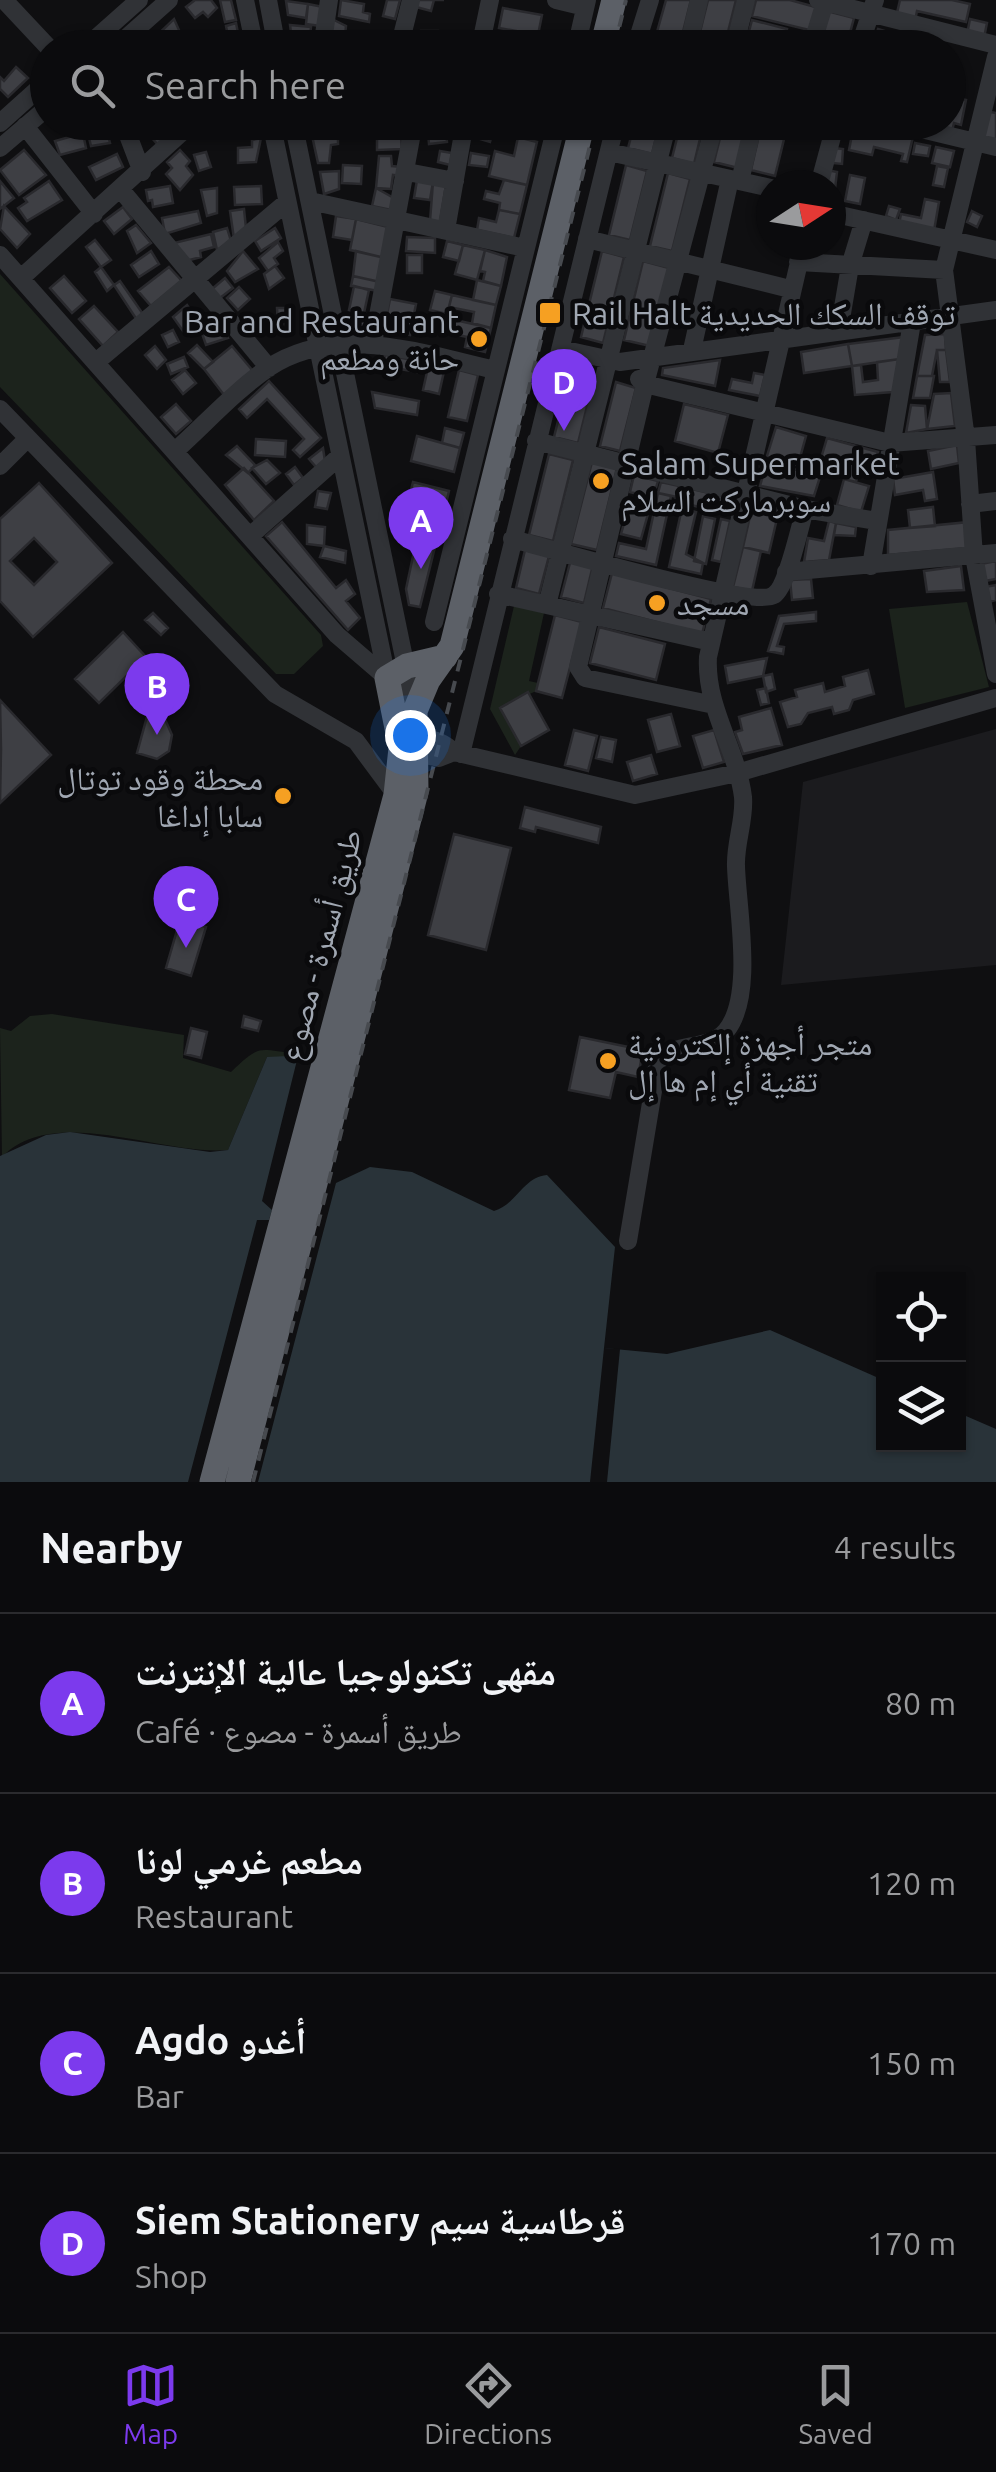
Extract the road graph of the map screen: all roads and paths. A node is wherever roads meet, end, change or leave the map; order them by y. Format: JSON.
{"nodes":[{"id":1,"x":4,"y":0,"type":"edge"},
{"id":2,"x":169,"y":0,"type":"edge"},
{"id":3,"x":245,"y":0,"type":"edge"},
{"id":4,"x":268,"y":0,"type":"edge"},
{"id":5,"x":329,"y":0,"type":"edge"},
{"id":6,"x":411,"y":0,"type":"edge"},
{"id":7,"x":490,"y":0,"type":"edge"},
{"id":8,"x":556,"y":0,"type":"edge"},
{"id":9,"x":614,"y":0,"type":"edge"},
{"id":10,"x":650,"y":0,"type":"edge"},
{"id":11,"x":699,"y":0,"type":"edge"},
{"id":12,"x":746,"y":0,"type":"edge"},
{"id":13,"x":822,"y":1,"type":"edge"},
{"id":14,"x":128,"y":3,"type":"edge"},
{"id":15,"x":586,"y":4,"type":"edge"},
{"id":16,"x":873,"y":7,"type":"edge"},
{"id":17,"x":32,"y":30,"type":"edge"},
{"id":18,"x":102,"y":30,"type":"edge"},
{"id":19,"x":135,"y":30,"type":"edge"},
{"id":20,"x":251,"y":30,"type":"edge"},
{"id":21,"x":274,"y":30,"type":"edge"},
{"id":22,"x":325,"y":30,"type":"edge"},
{"id":23,"x":404,"y":30,"type":"edge"},
{"id":24,"x":484,"y":30,"type":"edge"},
{"id":25,"x":580,"y":30,"type":"edge"},
{"id":26,"x":606,"y":30,"type":"edge"},
{"id":27,"x":641,"y":30,"type":"edge"},
{"id":28,"x":692,"y":30,"type":"edge"},
{"id":29,"x":738,"y":30,"type":"edge"},
{"id":30,"x":816,"y":30,"type":"edge"},
{"id":31,"x":951,"y":30,"type":"edge"},
{"id":32,"x":966,"y":34,"type":"edge"},
{"id":33,"x":995,"y":43,"type":"edge"},
{"id":34,"x":30,"y":94,"type":"edge"},
{"id":35,"x":2,"y":116,"type":"edge"},
{"id":36,"x":30,"y":122,"type":"edge"},
{"id":37,"x":25,"y":126,"type":"junction"},
{"id":38,"x":30,"y":132,"type":"edge"},
{"id":39,"x":36,"y":140,"type":"edge"},
{"id":40,"x":130,"y":140,"type":"edge"},
{"id":41,"x":175,"y":140,"type":"edge"},
{"id":42,"x":275,"y":140,"type":"edge"},
{"id":43,"x":297,"y":140,"type":"edge"},
{"id":44,"x":411,"y":140,"type":"edge"},
{"id":45,"x":462,"y":140,"type":"edge"},
{"id":46,"x":552,"y":140,"type":"edge"},
{"id":47,"x":578,"y":140,"type":"edge"},
{"id":48,"x":612,"y":140,"type":"edge"},
{"id":49,"x":664,"y":140,"type":"edge"},
{"id":50,"x":710,"y":140,"type":"edge"},
{"id":51,"x":748,"y":140,"type":"edge"},
{"id":52,"x":831,"y":140,"type":"edge"},
{"id":53,"x":961,"y":140,"type":"edge"},
{"id":54,"x":973,"y":143,"type":"junction"},
{"id":55,"x":996,"y":147,"type":"edge"},
{"id":56,"x":0,"y":148,"type":"edge"},
{"id":57,"x":609,"y":152,"type":"junction"},
{"id":58,"x":658,"y":163,"type":"junction"},
{"id":59,"x":822,"y":170,"type":"edge"},
{"id":60,"x":142,"y":172,"type":"junction"},
{"id":61,"x":406,"y":172,"type":"junction"},
{"id":62,"x":702,"y":173,"type":"junction"},
{"id":63,"x":455,"y":180,"type":"junction"},
{"id":64,"x":735,"y":180,"type":"junction"},
{"id":65,"x":756,"y":185,"type":"edge"},
{"id":66,"x":122,"y":191,"type":"junction"},
{"id":67,"x":310,"y":201,"type":"junction"},
{"id":68,"x":287,"y":202,"type":"junction"},
{"id":69,"x":94,"y":214,"type":"junction"},
{"id":70,"x":846,"y":216,"type":"edge"},
{"id":71,"x":396,"y":220,"type":"junction"},
{"id":72,"x":864,"y":220,"type":"junction"},
{"id":73,"x":446,"y":230,"type":"junction"},
{"id":74,"x":587,"y":239,"type":"junction"},
{"id":75,"x":951,"y":240,"type":"junction"},
{"id":76,"x":525,"y":248,"type":"junction"},
{"id":77,"x":636,"y":250,"type":"junction"},
{"id":78,"x":996,"y":250,"type":"edge"},
{"id":79,"x":0,"y":255,"type":"edge"},
{"id":80,"x":798,"y":260,"type":"edge"},
{"id":81,"x":825,"y":260,"type":"edge"},
{"id":82,"x":680,"y":261,"type":"junction"},
{"id":83,"x":850,"y":266,"type":"junction"},
{"id":84,"x":711,"y":269,"type":"junction"},
{"id":85,"x":944,"y":270,"type":"junction"},
{"id":86,"x":21,"y":278,"type":"junction"},
{"id":87,"x":192,"y":279,"type":"junction"},
{"id":88,"x":790,"y":288,"type":"junction"},
{"id":89,"x":996,"y":310,"type":"edge"},
{"id":90,"x":948,"y":316,"type":"junction"},
{"id":91,"x":912,"y":322,"type":"junction"},
{"id":92,"x":840,"y":331,"type":"junction"},
{"id":93,"x":781,"y":338,"type":"junction"},
{"id":94,"x":373,"y":343,"type":"junction"},
{"id":95,"x":340,"y":345,"type":"junction"},
{"id":96,"x":318,"y":349,"type":"junction"},
{"id":97,"x":561,"y":349,"type":"junction"},
{"id":98,"x":692,"y":350,"type":"junction"},
{"id":99,"x":652,"y":357,"type":"junction"},
{"id":100,"x":614,"y":361,"type":"junction"},
{"id":101,"x":96,"y":362,"type":"junction"},
{"id":102,"x":269,"y":368,"type":"junction"},
{"id":103,"x":495,"y":370,"type":"junction"},
{"id":104,"x":645,"y":384,"type":"junction"},
{"id":105,"x":0,"y":409,"type":"edge"},
{"id":106,"x":765,"y":411,"type":"junction"},
{"id":107,"x":996,"y":435,"type":"edge"},
{"id":108,"x":28,"y":438,"type":"junction"},
{"id":109,"x":966,"y":438,"type":"junction"},
{"id":110,"x":536,"y":441,"type":"junction"},
{"id":111,"x":890,"y":443,"type":"junction"},
{"id":112,"x":175,"y":451,"type":"junction"},
{"id":113,"x":585,"y":452,"type":"junction"},
{"id":114,"x":340,"y":456,"type":"junction"},
{"id":115,"x":628,"y":463,"type":"junction"},
{"id":116,"x":0,"y":466,"type":"edge"},
{"id":117,"x":746,"y":494,"type":"junction"},
{"id":118,"x":996,"y":501,"type":"edge"},
{"id":119,"x":970,"y":504,"type":"junction"},
{"id":120,"x":805,"y":509,"type":"junction"},
{"id":121,"x":877,"y":522,"type":"junction"},
{"id":122,"x":250,"y":536,"type":"junction"},
{"id":123,"x":512,"y":539,"type":"junction"},
{"id":124,"x":560,"y":551,"type":"junction"},
{"id":125,"x":996,"y":554,"type":"edge"},
{"id":126,"x":974,"y":556,"type":"junction"},
{"id":127,"x":603,"y":562,"type":"junction"},
{"id":128,"x":871,"y":566,"type":"junction"},
{"id":129,"x":786,"y":572,"type":"junction"},
{"id":130,"x":722,"y":592,"type":"junction"},
{"id":131,"x":498,"y":594,"type":"junction"},
{"id":132,"x":547,"y":605,"type":"junction"},
{"id":133,"x":590,"y":614,"type":"junction"},
{"id":134,"x":434,"y":622,"type":"dead end"},
{"id":135,"x":710,"y":642,"type":"junction"},
{"id":136,"x":446,"y":657,"type":"junction"},
{"id":137,"x":397,"y":672,"type":"junction"},
{"id":138,"x":996,"y":674,"type":"edge"},
{"id":139,"x":996,"y":698,"type":"edge"},
{"id":140,"x":714,"y":705,"type":"junction"},
{"id":141,"x":415,"y":711,"type":"junction"},
{"id":142,"x":413,"y":748,"type":"junction"},
{"id":143,"x":457,"y":753,"type":"junction"},
{"id":144,"x":736,"y":773,"type":"junction"},
{"id":145,"x":396,"y":795,"type":"junction"},
{"id":146,"x":381,"y":881,"type":"junction"},
{"id":147,"x":308,"y":1161,"type":"junction"},
{"id":148,"x":628,"y":1241,"type":"dead end"},
{"id":149,"x":212,"y":1482,"type":"edge"},
{"id":150,"x":238,"y":1482,"type":"edge"}],
"edges":[{"from":1,"to":17,"type":"street"},
{"from":2,"to":19,"type":"street"},
{"from":3,"to":20,"type":"street"},
{"from":4,"to":21,"type":"street"},
{"from":5,"to":22,"type":"street"},
{"from":6,"to":23,"type":"street"},
{"from":7,"to":24,"type":"street"},
{"from":8,"to":15,"type":"street"},
{"from":9,"to":26,"type":"highway"},
{"from":10,"to":27,"type":"street"},
{"from":11,"to":28,"type":"street"},
{"from":12,"to":29,"type":"street"},
{"from":13,"to":16,"type":"street"},
{"from":13,"to":30,"type":"street"},
{"from":14,"to":18,"type":"street"},
{"from":15,"to":25,"type":"street"},
{"from":16,"to":31,"type":"street"},
{"from":32,"to":33,"type":"street"},
{"from":33,"to":54,"type":"street"},
{"from":34,"to":35,"type":"street"},
{"from":36,"to":37,"type":"street"},
{"from":37,"to":38,"type":"street"},
{"from":37,"to":56,"type":"street"},
{"from":39,"to":69,"type":"street"},
{"from":40,"to":60,"type":"street"},
{"from":41,"to":60,"type":"street"},
{"from":42,"to":68,"type":"street"},
{"from":43,"to":67,"type":"street"},
{"from":44,"to":61,"type":"street"},
{"from":45,"to":63,"type":"street"},
{"from":46,"to":76,"type":"street"},
{"from":47,"to":136,"type":"highway"},
{"from":48,"to":57,"type":"street"},
{"from":49,"to":58,"type":"street"},
{"from":50,"to":62,"type":"street"},
{"from":51,"to":64,"type":"street"},
{"from":52,"to":59,"type":"street"},
{"from":53,"to":54,"type":"street"},
{"from":54,"to":55,"type":"street"},
{"from":54,"to":75,"type":"street"},
{"from":57,"to":58,"type":"street"},
{"from":57,"to":74,"type":"street"},
{"from":58,"to":62,"type":"street"},
{"from":58,"to":77,"type":"street"},
{"from":60,"to":66,"type":"street"},
{"from":61,"to":63,"type":"street"},
{"from":61,"to":71,"type":"street"},
{"from":62,"to":64,"type":"street"},
{"from":62,"to":82,"type":"street"},
{"from":63,"to":73,"type":"street"},
{"from":64,"to":65,"type":"street"},
{"from":64,"to":84,"type":"street"},
{"from":66,"to":69,"type":"street"},
{"from":66,"to":87,"type":"street"},
{"from":67,"to":71,"type":"street"},
{"from":67,"to":95,"type":"street"},
{"from":68,"to":87,"type":"street"},
{"from":68,"to":96,"type":"street"},
{"from":69,"to":86,"type":"street"},
{"from":70,"to":72,"type":"street"},
{"from":71,"to":73,"type":"street"},
{"from":71,"to":94,"type":"street"},
{"from":72,"to":75,"type":"street"},
{"from":72,"to":83,"type":"street"},
{"from":73,"to":76,"type":"street"},
{"from":74,"to":77,"type":"street"},
{"from":74,"to":97,"type":"street"},
{"from":75,"to":78,"type":"street"},
{"from":75,"to":85,"type":"street"},
{"from":76,"to":103,"type":"street"},
{"from":77,"to":82,"type":"street"},
{"from":77,"to":100,"type":"street"},
{"from":79,"to":86,"type":"street"},
{"from":80,"to":88,"type":"street"},
{"from":81,"to":83,"type":"street"},
{"from":82,"to":84,"type":"street"},
{"from":82,"to":99,"type":"street"},
{"from":83,"to":85,"type":"street"},
{"from":83,"to":92,"type":"street"},
{"from":84,"to":88,"type":"street"},
{"from":84,"to":98,"type":"street"},
{"from":85,"to":90,"type":"street"},
{"from":86,"to":101,"type":"street"},
{"from":87,"to":101,"type":"street"},
{"from":87,"to":102,"type":"street"},
{"from":88,"to":93,"type":"street"},
{"from":89,"to":90,"type":"street"},
{"from":90,"to":91,"type":"street"},
{"from":90,"to":109,"type":"street"},
{"from":91,"to":92,"type":"street"},
{"from":91,"to":111,"type":"street"},
{"from":92,"to":93,"type":"street"},
{"from":93,"to":98,"type":"street"},
{"from":93,"to":106,"type":"street"},
{"from":94,"to":95,"type":"street"},
{"from":94,"to":103,"type":"street"},
{"from":95,"to":96,"type":"street"},
{"from":95,"to":137,"type":"street"},
{"from":96,"to":102,"type":"street"},
{"from":96,"to":114,"type":"street"},
{"from":97,"to":100,"type":"street"},
{"from":97,"to":110,"type":"street"},
{"from":98,"to":99,"type":"street"},
{"from":99,"to":100,"type":"street"},
{"from":99,"to":104,"type":"street"},
{"from":100,"to":104,"type":"street"},
{"from":100,"to":113,"type":"street"},
{"from":101,"to":112,"type":"street"},
{"from":102,"to":112,"type":"street"},
{"from":103,"to":134,"type":"street"},
{"from":104,"to":106,"type":"street"},
{"from":104,"to":115,"type":"street"},
{"from":105,"to":108,"type":"street"},
{"from":106,"to":111,"type":"street"},
{"from":106,"to":117,"type":"street"},
{"from":107,"to":109,"type":"street"},
{"from":108,"to":116,"type":"street"},
{"from":108,"to":145,"type":"street"},
{"from":109,"to":111,"type":"street"},
{"from":109,"to":119,"type":"street"},
{"from":110,"to":113,"type":"street"},
{"from":110,"to":123,"type":"street"},
{"from":111,"to":121,"type":"street"},
{"from":112,"to":122,"type":"street"},
{"from":113,"to":115,"type":"street"},
{"from":113,"to":124,"type":"street"},
{"from":114,"to":122,"type":"street"},
{"from":114,"to":137,"type":"street"},
{"from":115,"to":117,"type":"street"},
{"from":115,"to":127,"type":"street"},
{"from":117,"to":120,"type":"street"},
{"from":117,"to":130,"type":"street"},
{"from":118,"to":119,"type":"street"},
{"from":119,"to":126,"type":"street"},
{"from":120,"to":121,"type":"street"},
{"from":120,"to":129,"type":"street"},
{"from":121,"to":128,"type":"street"},
{"from":122,"to":137,"type":"street"},
{"from":123,"to":124,"type":"street"},
{"from":123,"to":131,"type":"street"},
{"from":124,"to":127,"type":"street"},
{"from":124,"to":132,"type":"street"},
{"from":125,"to":126,"type":"street"},
{"from":126,"to":128,"type":"street"},
{"from":126,"to":138,"type":"street"},
{"from":127,"to":130,"type":"street"},
{"from":127,"to":133,"type":"street"},
{"from":128,"to":129,"type":"street"},
{"from":129,"to":130,"type":"street"},
{"from":130,"to":135,"type":"street"},
{"from":131,"to":132,"type":"street"},
{"from":131,"to":143,"type":"street"},
{"from":132,"to":133,"type":"street"},
{"from":133,"to":135,"type":"street"},
{"from":133,"to":140,"type":"street"},
{"from":135,"to":140,"type":"street"},
{"from":136,"to":137,"type":"highway"},
{"from":136,"to":141,"type":"highway"},
{"from":137,"to":141,"type":"street"},
{"from":137,"to":142,"type":"highway","name":"طريق أسمرة - مصوع"},
{"from":139,"to":144,"type":"street"},
{"from":140,"to":144,"type":"street"},
{"from":141,"to":142,"type":"highway"},
{"from":142,"to":143,"type":"street"},
{"from":142,"to":145,"type":"highway","name":"طريق أسمرة - مصوع"},
{"from":142,"to":146,"type":"highway"},
{"from":143,"to":144,"type":"street"},
{"from":144,"to":148,"type":"street"},
{"from":145,"to":146,"type":"highway","name":"طريق أسمرة - مصوع"},
{"from":146,"to":147,"type":"highway"},
{"from":147,"to":149,"type":"highway"},
{"from":147,"to":150,"type":"highway"}]}
